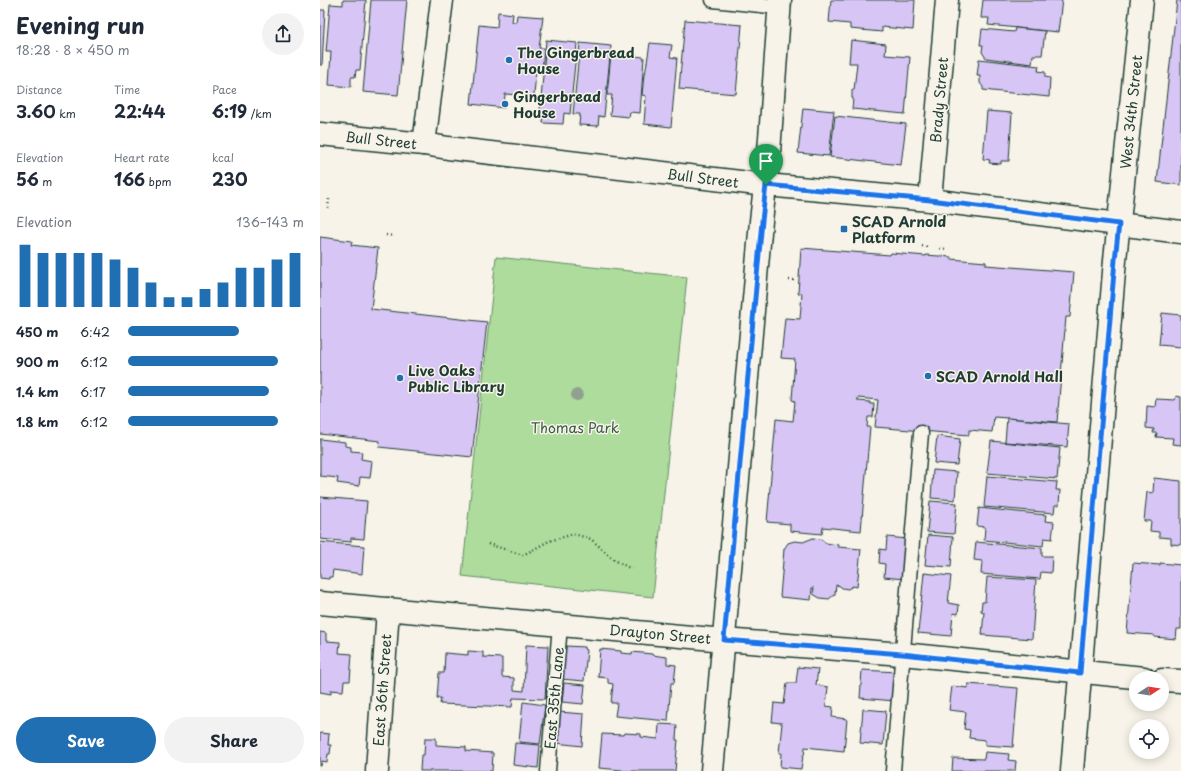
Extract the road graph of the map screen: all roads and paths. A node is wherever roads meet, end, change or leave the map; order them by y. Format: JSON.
{"nodes":[{"id":1,"x":442,"y":0,"type":"edge"},
{"id":2,"x":713,"y":0,"type":"edge"},
{"id":3,"x":947,"y":0,"type":"edge"},
{"id":4,"x":1142,"y":0,"type":"edge"},
{"id":5,"x":780,"y":4,"type":"edge"},
{"id":6,"x":320,"y":134,"type":"edge"},
{"id":7,"x":424,"y":144,"type":"junction"},
{"id":8,"x":766,"y":185,"type":"junction"},
{"id":9,"x":329,"y":199,"type":"dead end"},
{"id":10,"x":930,"y":200,"type":"junction"},
{"id":11,"x":328,"y":208,"type":"dead end"},
{"id":12,"x":1119,"y":224,"type":"junction"},
{"id":13,"x":1181,"y":232,"type":"edge"},
{"id":14,"x":386,"y":234,"type":"dead end"},
{"id":15,"x":394,"y":236,"type":"dead end"},
{"id":16,"x":922,"y":246,"type":"dead end"},
{"id":17,"x":929,"y":247,"type":"dead end"},
{"id":18,"x":940,"y":248,"type":"dead end"},
{"id":19,"x":946,"y":249,"type":"dead end"},
{"id":20,"x":789,"y":280,"type":"dead end"},
{"id":21,"x":796,"y":280,"type":"dead end"},
{"id":22,"x":921,"y":433,"type":"dead end"},
{"id":23,"x":488,"y":544,"type":"dead end"},
{"id":24,"x":631,"y":569,"type":"dead end"},
{"id":25,"x":320,"y":603,"type":"edge"},
{"id":26,"x":388,"y":609,"type":"junction"},
{"id":27,"x":560,"y":625,"type":"junction"},
{"id":28,"x":724,"y":640,"type":"junction"},
{"id":29,"x":902,"y":654,"type":"junction"},
{"id":30,"x":1080,"y":673,"type":"junction"},
{"id":31,"x":1129,"y":677,"type":"edge"},
{"id":32,"x":1169,"y":680,"type":"edge"},
{"id":33,"x":1181,"y":681,"type":"edge"},
{"id":34,"x":377,"y":771,"type":"edge"},
{"id":35,"x":548,"y":771,"type":"edge"},
{"id":36,"x":712,"y":771,"type":"edge"},
{"id":37,"x":893,"y":771,"type":"edge"},
{"id":38,"x":1072,"y":771,"type":"edge"}],
"edges":[{"from":1,"to":7,"type":"street"},
{"from":2,"to":5,"type":"lane"},
{"from":3,"to":10,"type":"street","name":"Brady Street"},
{"from":4,"to":12,"type":"street","name":"West 34th Street"},
{"from":5,"to":8,"type":"street"},
{"from":6,"to":7,"type":"street","name":"Bull Street"},
{"from":7,"to":8,"type":"street","name":"Bull Street"},
{"from":8,"to":10,"type":"street","name":"Bull Street"},
{"from":8,"to":28,"type":"street"},
{"from":9,"to":11,"type":"path"},
{"from":10,"to":12,"type":"street","name":"Bull Street"},
{"from":12,"to":13,"type":"street","name":"Bull Street"},
{"from":12,"to":30,"type":"street","name":"West 34th Street"},
{"from":14,"to":15,"type":"path"},
{"from":16,"to":17,"type":"path"},
{"from":18,"to":19,"type":"path"},
{"from":20,"to":21,"type":"path"},
{"from":22,"to":29,"type":"lane"},
{"from":23,"to":24,"type":"path"},
{"from":25,"to":26,"type":"street","name":"Drayton Street"},
{"from":26,"to":27,"type":"street","name":"Drayton Street"},
{"from":26,"to":34,"type":"street","name":"East 36th Street"},
{"from":27,"to":28,"type":"street","name":"Drayton Street"},
{"from":27,"to":35,"type":"lane","name":"East 35th Lane"},
{"from":28,"to":29,"type":"street","name":"Drayton Street"},
{"from":28,"to":36,"type":"street"},
{"from":29,"to":30,"type":"street","name":"Drayton Street"},
{"from":29,"to":37,"type":"lane"},
{"from":30,"to":31,"type":"street","name":"Drayton Street"},
{"from":30,"to":38,"type":"street","name":"West 34th Street"},
{"from":32,"to":33,"type":"street"}]}
